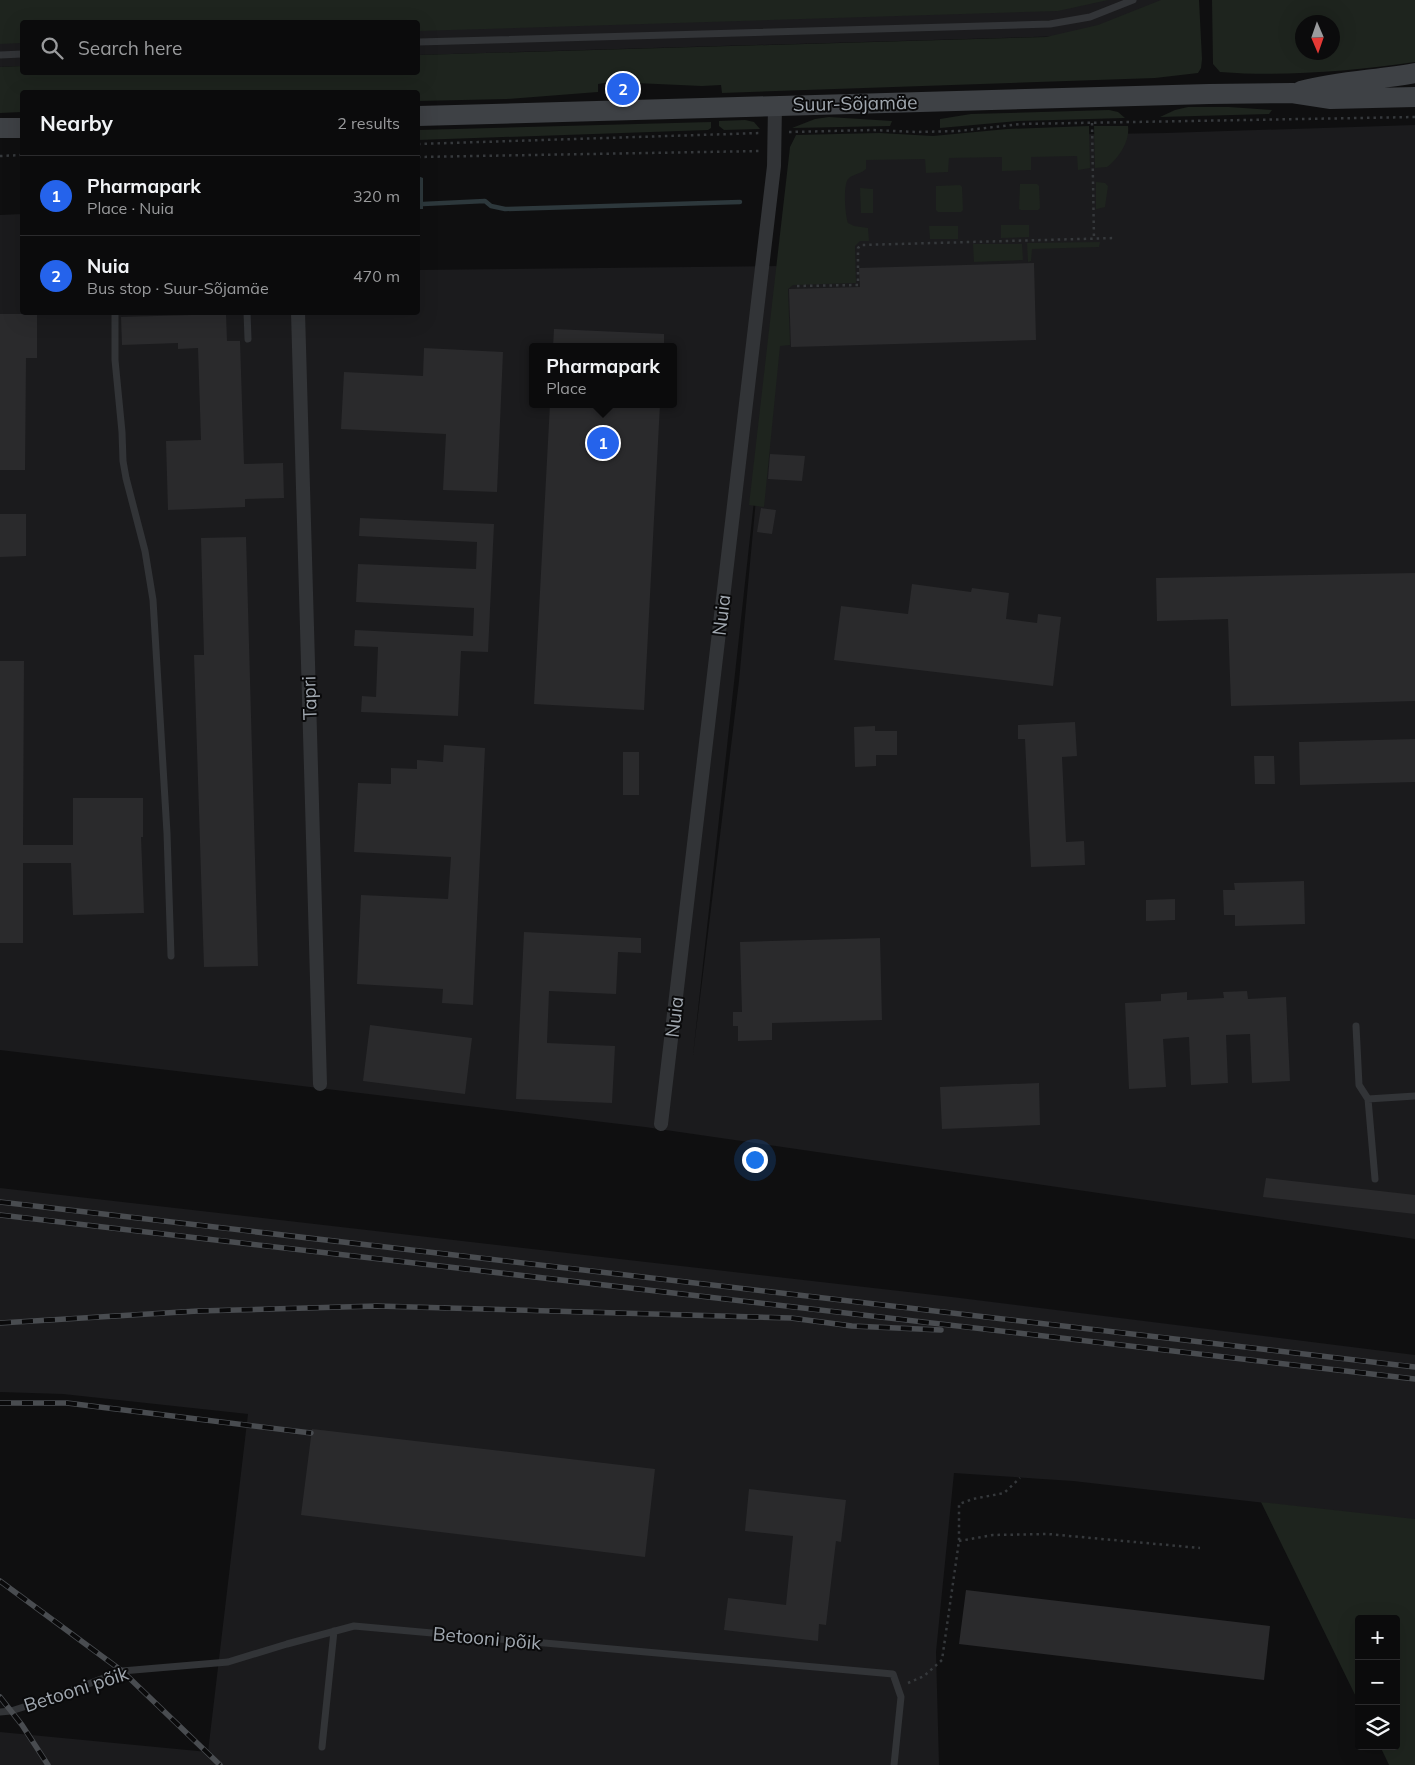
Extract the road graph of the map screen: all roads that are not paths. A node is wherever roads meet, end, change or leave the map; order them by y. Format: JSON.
{"nodes":[{"id":1,"x":1133,"y":0,"type":"edge"},
{"id":2,"x":420,"y":42,"type":"edge"},
{"id":3,"x":20,"y":54,"type":"edge"},
{"id":4,"x":0,"y":55,"type":"edge"},
{"id":5,"x":1415,"y":73,"type":"edge"},
{"id":6,"x":1292,"y":93,"type":"junction"},
{"id":7,"x":1415,"y":97,"type":"edge"},
{"id":8,"x":775,"y":106,"type":"junction"},
{"id":9,"x":420,"y":116,"type":"edge"},
{"id":10,"x":0,"y":128,"type":"edge"},
{"id":11,"x":20,"y":128,"type":"edge"},
{"id":12,"x":115,"y":315,"type":"edge"},
{"id":13,"x":247,"y":315,"type":"edge"},
{"id":14,"x":298,"y":315,"type":"edge"},
{"id":15,"x":248,"y":339,"type":"dead end"},
{"id":16,"x":170,"y":956,"type":"dead end"},
{"id":17,"x":1356,"y":1026,"type":"dead end"},
{"id":18,"x":320,"y":1084,"type":"dead end"},
{"id":19,"x":1415,"y":1096,"type":"edge"},
{"id":20,"x":1368,"y":1099,"type":"junction"},
{"id":21,"x":661,"y":1124,"type":"dead end"},
{"id":22,"x":1375,"y":1179,"type":"dead end"},
{"id":23,"x":334,"y":1631,"type":"junction"},
{"id":24,"x":0,"y":1712,"type":"edge"},
{"id":25,"x":322,"y":1747,"type":"dead end"},
{"id":26,"x":894,"y":1765,"type":"edge"}],
"edges":[{"from":1,"to":2,"type":"lane"},
{"from":3,"to":4,"type":"lane"},
{"from":5,"to":6,"type":"main road","name":"Suur-Sõjamäe"},
{"from":6,"to":7,"type":"main road","name":"Suur-Sõjamäe"},
{"from":6,"to":8,"type":"main road","name":"Suur-Sõjamäe"},
{"from":8,"to":9,"type":"main road","name":"Suur-Sõjamäe"},
{"from":8,"to":21,"type":"street","name":"Nuia"},
{"from":10,"to":11,"type":"main road"},
{"from":12,"to":16,"type":"lane"},
{"from":13,"to":15,"type":"lane"},
{"from":14,"to":18,"type":"street","name":"Tapri"},
{"from":17,"to":20,"type":"lane"},
{"from":19,"to":20,"type":"lane"},
{"from":20,"to":22,"type":"lane"},
{"from":23,"to":24,"type":"lane","name":"Betooni põik"},
{"from":23,"to":25,"type":"lane"},
{"from":23,"to":26,"type":"lane","name":"Betooni põik"}]}
